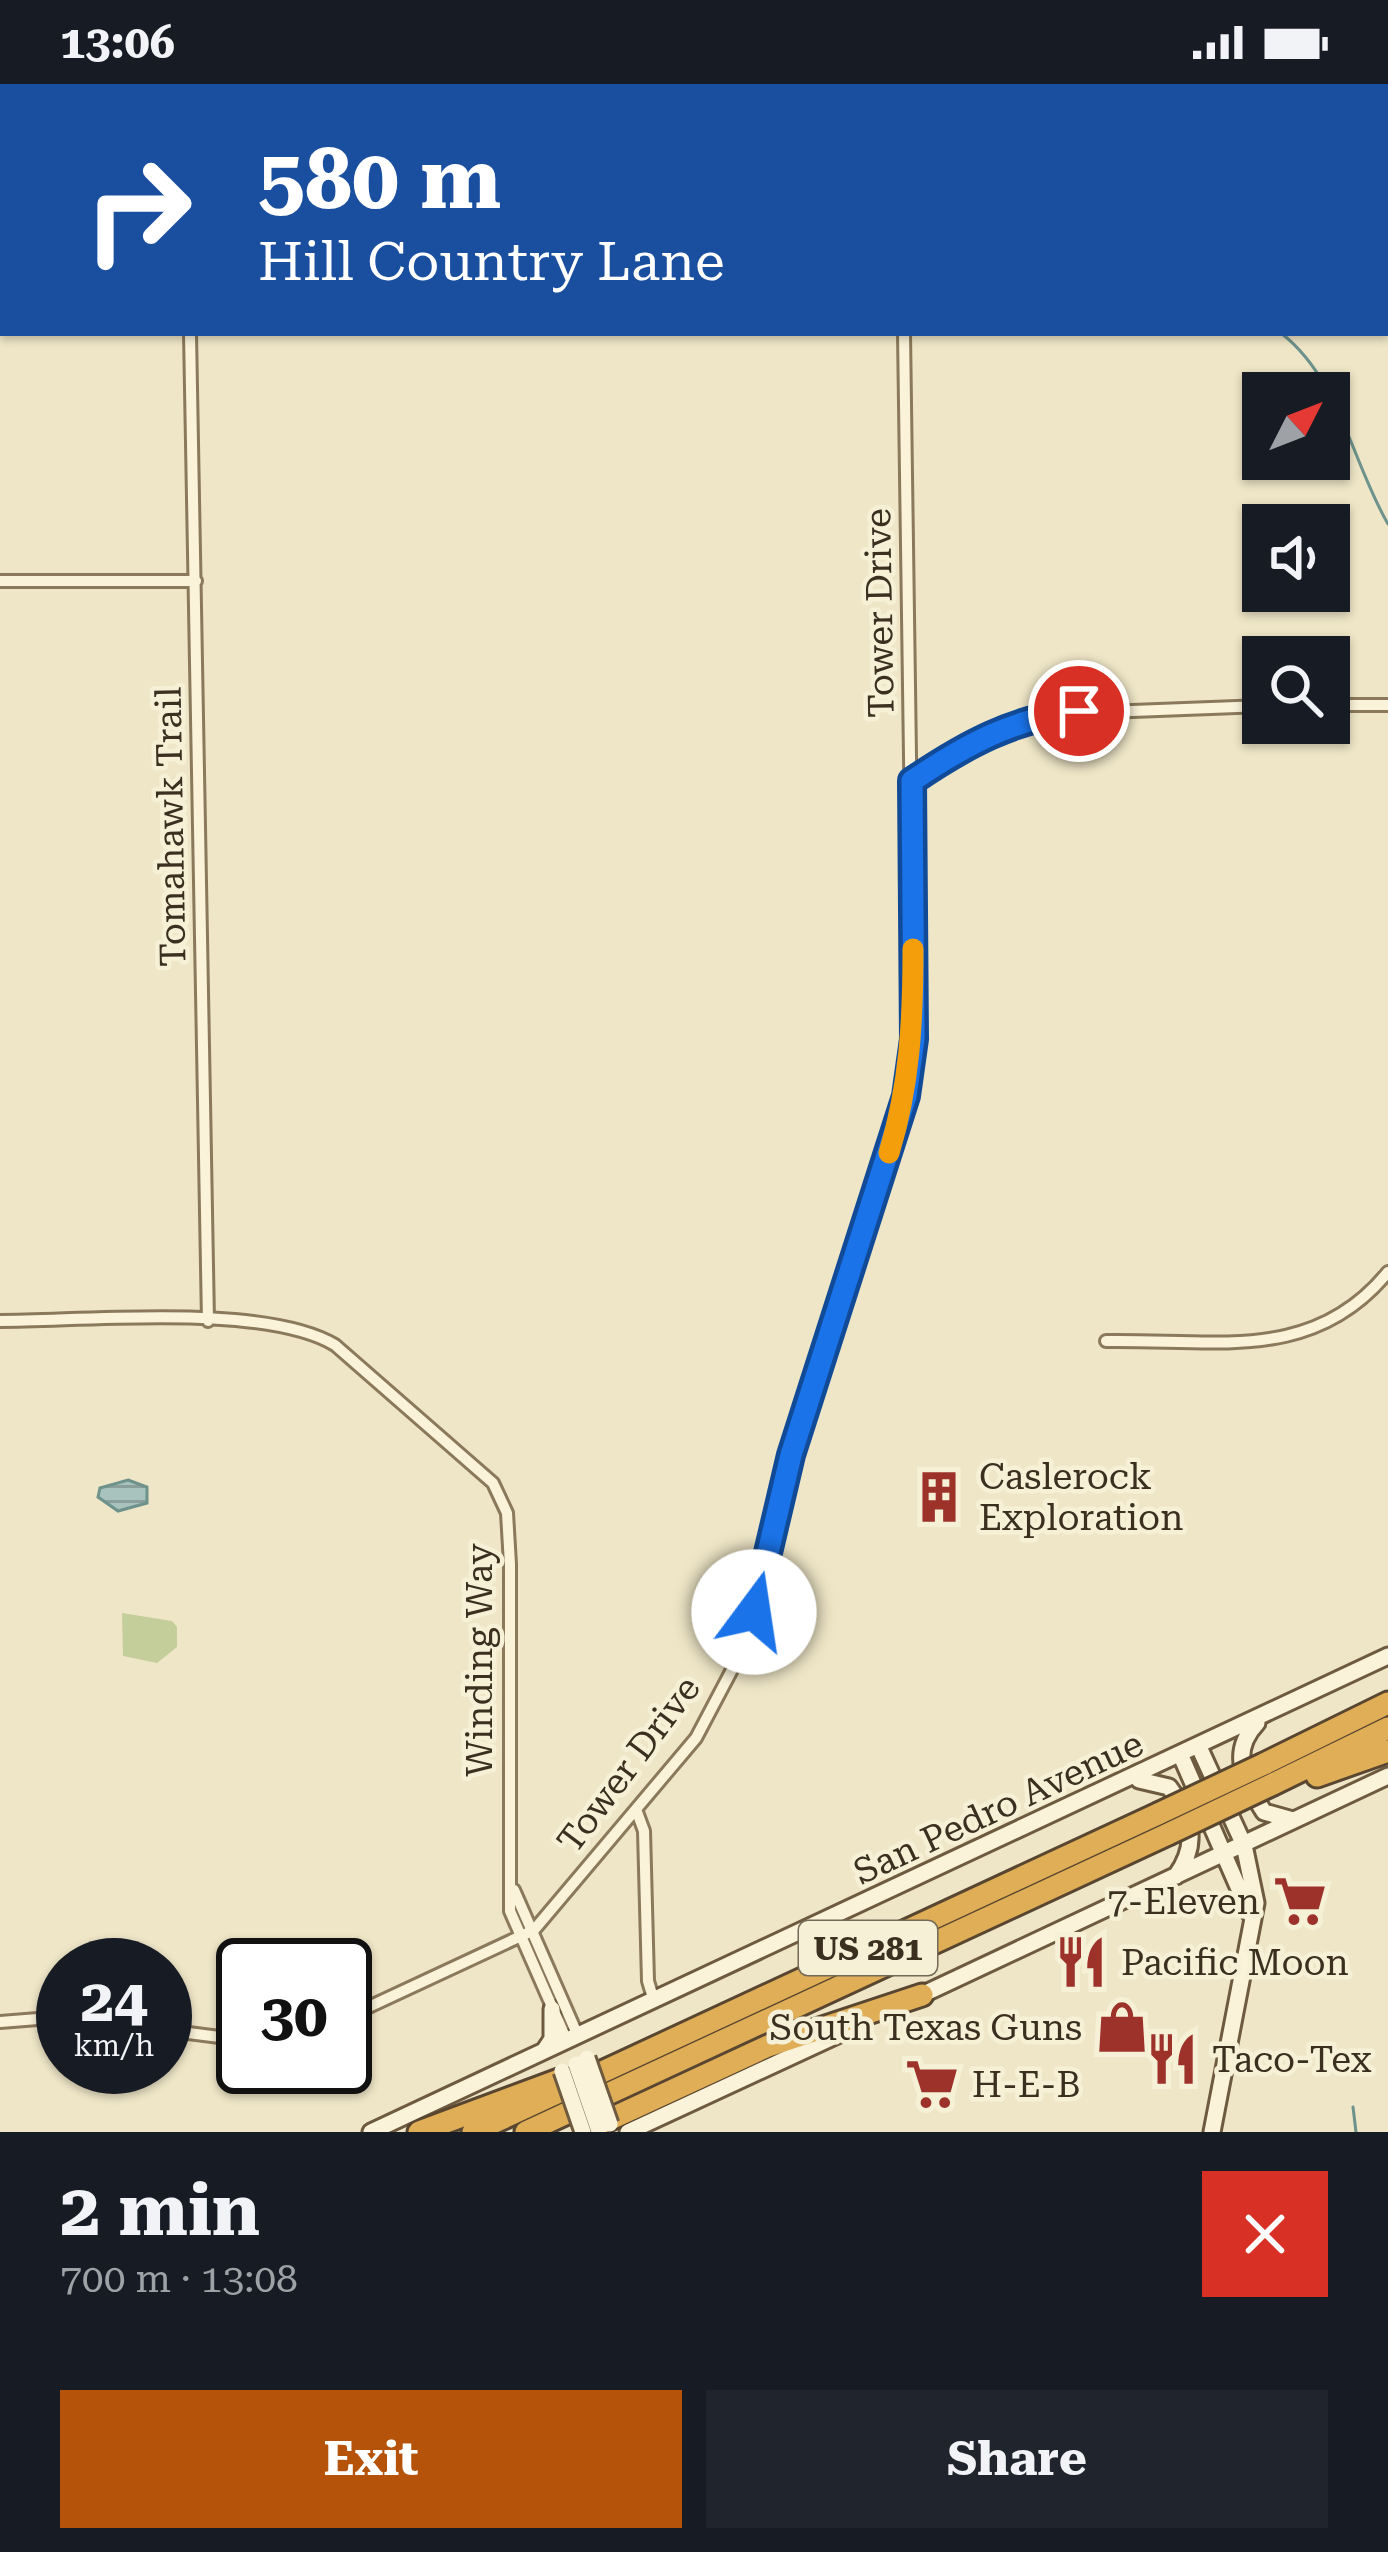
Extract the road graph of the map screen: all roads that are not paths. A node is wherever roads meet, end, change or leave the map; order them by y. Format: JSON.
{"nodes":[{"id":1,"x":190,"y":336,"type":"edge"},
{"id":2,"x":904,"y":336,"type":"edge"},
{"id":3,"x":0,"y":581,"type":"edge"},
{"id":4,"x":196,"y":581,"type":"junction"},
{"id":5,"x":1388,"y":705,"type":"edge"},
{"id":6,"x":1350,"y":706,"type":"edge"},
{"id":7,"x":1242,"y":707,"type":"edge"},
{"id":8,"x":912,"y":781,"type":"junction"},
{"id":9,"x":1388,"y":1272,"type":"edge"},
{"id":10,"x":0,"y":1321,"type":"edge"},
{"id":11,"x":208,"y":1321,"type":"junction"},
{"id":12,"x":1106,"y":1341,"type":"dead end"},
{"id":13,"x":1388,"y":1656,"type":"edge"},
{"id":14,"x":1388,"y":1703,"type":"edge"},
{"id":15,"x":1263,"y":1717,"type":"junction"},
{"id":16,"x":1388,"y":1729,"type":"edge"},
{"id":17,"x":1199,"y":1747,"type":"junction"},
{"id":18,"x":1388,"y":1751,"type":"edge"},
{"id":19,"x":1181,"y":1756,"type":"junction"},
{"id":20,"x":1275,"y":1775,"type":"junction"},
{"id":21,"x":1388,"y":1776,"type":"edge"},
{"id":22,"x":1126,"y":1781,"type":"junction"},
{"id":23,"x":637,"y":1813,"type":"junction"},
{"id":24,"x":1290,"y":1823,"type":"junction"},
{"id":25,"x":1163,"y":1824,"type":"junction"},
{"id":26,"x":1236,"y":1849,"type":"junction"},
{"id":27,"x":1195,"y":1869,"type":"junction"},
{"id":28,"x":1174,"y":1878,"type":"junction"},
{"id":29,"x":1248,"y":1886,"type":"junction"},
{"id":30,"x":512,"y":1887,"type":"junction"},
{"id":31,"x":524,"y":1905,"type":"junction"},
{"id":32,"x":555,"y":1906,"type":"junction"},
{"id":33,"x":535,"y":1930,"type":"junction"},
{"id":34,"x":518,"y":1938,"type":"junction"},
{"id":35,"x":559,"y":1988,"type":"junction"},
{"id":36,"x":922,"y":1995,"type":"junction"},
{"id":37,"x":654,"y":2001,"type":"junction"},
{"id":38,"x":549,"y":2002,"type":"junction"},
{"id":39,"x":372,"y":2006,"type":"edge"},
{"id":40,"x":36,"y":2019,"type":"edge"},
{"id":41,"x":0,"y":2022,"type":"edge"},
{"id":42,"x":572,"y":2038,"type":"junction"},
{"id":43,"x":536,"y":2055,"type":"junction"},
{"id":44,"x":576,"y":2069,"type":"junction"},
{"id":45,"x":605,"y":2130,"type":"edge"},
{"id":46,"x":371,"y":2132,"type":"edge"},
{"id":47,"x":419,"y":2132,"type":"edge"},
{"id":48,"x":473,"y":2132,"type":"edge"},
{"id":49,"x":526,"y":2132,"type":"edge"},
{"id":50,"x":582,"y":2132,"type":"edge"},
{"id":51,"x":628,"y":2132,"type":"edge"},
{"id":52,"x":1212,"y":2132,"type":"edge"}],
"edges":[{"from":1,"to":4,"type":"street","name":"Tomahawk Trail"},
{"from":2,"to":8,"type":"street","name":"Tower Drive"},
{"from":3,"to":4,"type":"street"},
{"from":4,"to":11,"type":"street","name":"Tomahawk Trail"},
{"from":5,"to":6,"type":"street"},
{"from":7,"to":8,"type":"street"},
{"from":8,"to":23,"type":"street","name":"Tower Drive"},
{"from":9,"to":12,"type":"street"},
{"from":10,"to":11,"type":"street","name":"Winding Way"},
{"from":11,"to":30,"type":"street","name":"Winding Way"},
{"from":13,"to":15,"type":"main road","name":"San Pedro Avenue"},
{"from":14,"to":20,"type":"highway","number":"US 281"},
{"from":15,"to":17,"type":"main road","name":"San Pedro Avenue"},
{"from":15,"to":24,"type":"main road"},
{"from":16,"to":20,"type":"highway","number":"US 281"},
{"from":17,"to":19,"type":"main road","name":"San Pedro Avenue"},
{"from":17,"to":26,"type":"main road"},
{"from":18,"to":20,"type":"highway"},
{"from":19,"to":22,"type":"main road","name":"San Pedro Avenue"},
{"from":19,"to":26,"type":"main road"},
{"from":20,"to":25,"type":"highway","number":"US 281","bridge":true},
{"from":21,"to":24,"type":"main road"},
{"from":22,"to":28,"type":"main road"},
{"from":22,"to":37,"type":"main road","name":"San Pedro Avenue"},
{"from":23,"to":32,"type":"street","name":"Tower Drive"},
{"from":23,"to":37,"type":"street"},
{"from":24,"to":26,"type":"main road"},
{"from":24,"to":29,"type":"main road"},
{"from":25,"to":44,"type":"highway","number":"US 281"},
{"from":25,"to":49,"type":"highway","number":"US 281"},
{"from":26,"to":27,"type":"main road"},
{"from":26,"to":29,"type":"main road"},
{"from":27,"to":28,"type":"main road"},
{"from":27,"to":29,"type":"main road"},
{"from":28,"to":36,"type":"main road"},
{"from":29,"to":52,"type":"main road"},
{"from":30,"to":31,"type":"street"},
{"from":30,"to":34,"type":"street","name":"Winding Way"},
{"from":31,"to":32,"type":"street"},
{"from":31,"to":33,"type":"street"},
{"from":32,"to":33,"type":"street","name":"Tower Drive"},
{"from":33,"to":34,"type":"street","name":"Tower Drive"},
{"from":33,"to":35,"type":"street"},
{"from":34,"to":38,"type":"street","name":"Winding Way"},
{"from":34,"to":39,"type":"street","name":"Tower Drive"},
{"from":35,"to":38,"type":"street"},
{"from":35,"to":42,"type":"street"},
{"from":36,"to":50,"type":"highway"},
{"from":36,"to":51,"type":"main road"},
{"from":37,"to":42,"type":"main road","name":"San Pedro Avenue"},
{"from":38,"to":42,"type":"street","name":"Winding Way"},
{"from":38,"to":43,"type":"main road"},
{"from":40,"to":41,"type":"street"},
{"from":42,"to":43,"type":"main road","name":"San Pedro Avenue"},
{"from":42,"to":44,"type":"main road"},
{"from":43,"to":44,"type":"main road"},
{"from":43,"to":46,"type":"main road","name":"San Pedro Avenue"},
{"from":44,"to":45,"type":"main road","bridge":true},
{"from":44,"to":47,"type":"highway"},
{"from":44,"to":48,"type":"highway","number":"US 281"},
{"from":44,"to":50,"type":"main road","bridge":true}]}
